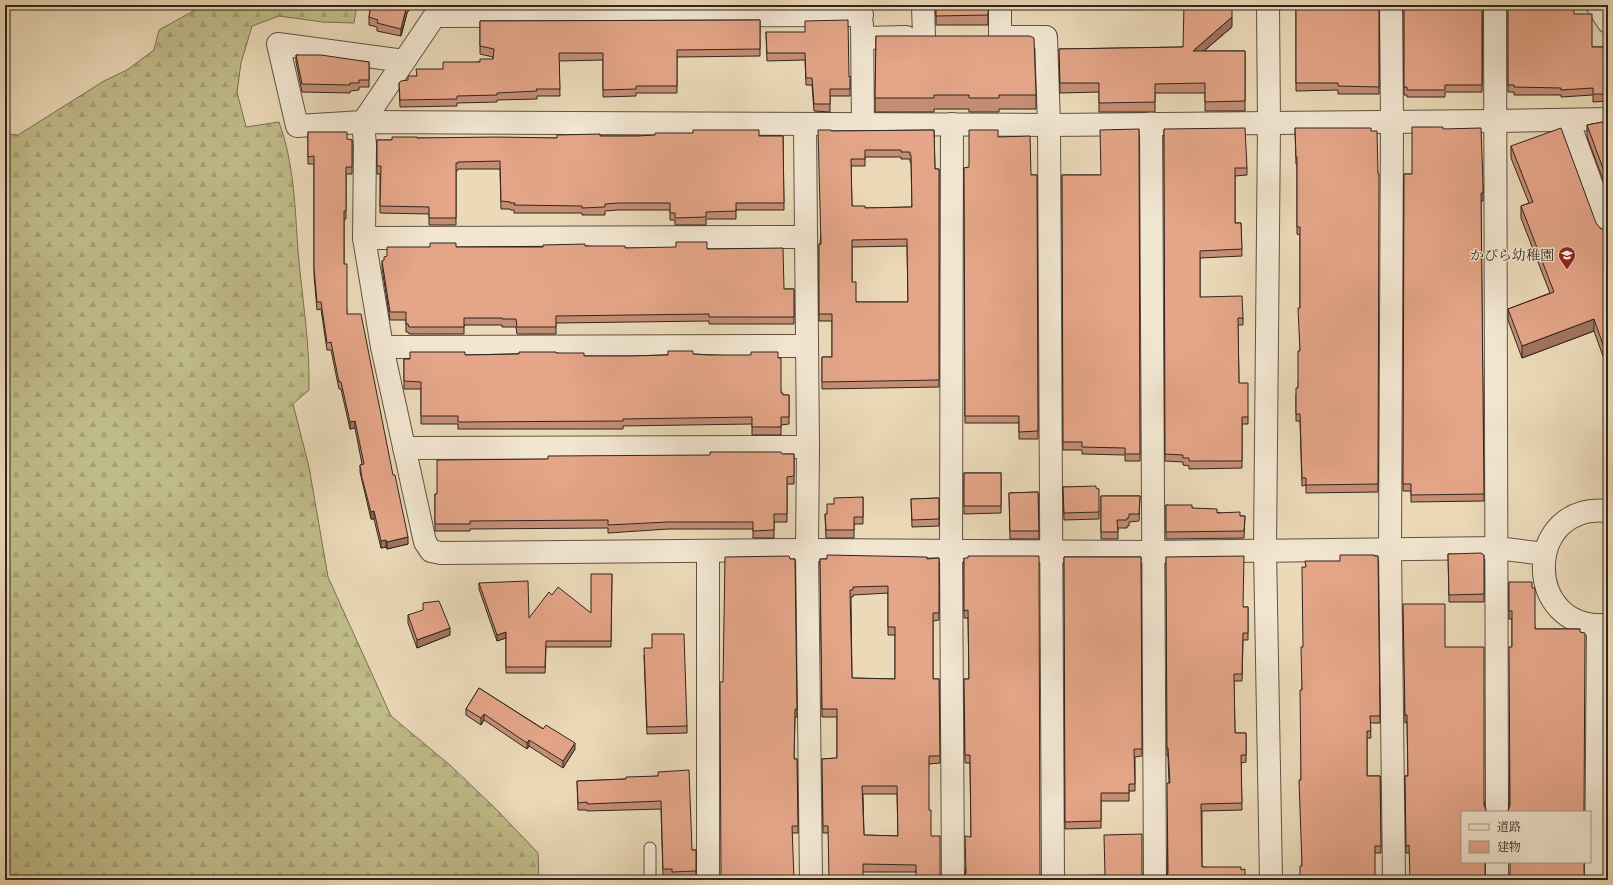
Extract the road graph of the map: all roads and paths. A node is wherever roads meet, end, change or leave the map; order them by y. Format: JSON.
{"nodes":[{"id":1,"x":923,"y":5,"type":"edge"},
{"id":2,"x":1000,"y":5,"type":"edge"},
{"id":3,"x":1268,"y":5,"type":"edge"},
{"id":4,"x":1391,"y":5,"type":"edge"},
{"id":5,"x":1495,"y":5,"type":"edge"},
{"id":6,"x":1597,"y":5,"type":"edge"},
{"id":7,"x":439,"y":10,"type":"edge"},
{"id":8,"x":862,"y":10,"type":"edge"},
{"id":9,"x":1608,"y":22,"type":"edge"},
{"id":10,"x":924,"y":37,"type":"junction"},
{"id":11,"x":946,"y":37,"type":"edge"},
{"id":12,"x":977,"y":37,"type":"edge"},
{"id":13,"x":1000,"y":37,"type":"junction"},
{"id":14,"x":863,"y":38,"type":"junction"},
{"id":15,"x":404,"y":61,"type":"junction"},
{"id":16,"x":1608,"y":119,"type":"edge"},
{"id":17,"x":1568,"y":120,"type":"junction"},
{"id":18,"x":1392,"y":121,"type":"junction"},
{"id":19,"x":363,"y":122,"type":"junction"},
{"id":20,"x":1495,"y":122,"type":"junction"},
{"id":21,"x":1150,"y":123,"type":"junction"},
{"id":22,"x":805,"y":124,"type":"junction"},
{"id":23,"x":952,"y":124,"type":"junction"},
{"id":24,"x":1269,"y":124,"type":"junction"},
{"id":25,"x":863,"y":125,"type":"junction"},
{"id":26,"x":1049,"y":125,"type":"junction"},
{"id":27,"x":1608,"y":230,"type":"edge"},
{"id":28,"x":806,"y":237,"type":"junction"},
{"id":29,"x":364,"y":238,"type":"junction"},
{"id":30,"x":807,"y":346,"type":"junction"},
{"id":31,"x":382,"y":347,"type":"junction"},
{"id":32,"x":808,"y":447,"type":"junction"},
{"id":33,"x":404,"y":448,"type":"junction"},
{"id":34,"x":1608,"y":511,"type":"edge"},
{"id":35,"x":1497,"y":548,"type":"junction"},
{"id":36,"x":1265,"y":549,"type":"junction"},
{"id":37,"x":1390,"y":549,"type":"junction"},
{"id":38,"x":807,"y":550,"type":"junction"},
{"id":39,"x":708,"y":551,"type":"junction"},
{"id":40,"x":1052,"y":551,"type":"junction"},
{"id":41,"x":951,"y":552,"type":"junction"},
{"id":42,"x":1154,"y":552,"type":"junction"},
{"id":43,"x":1544,"y":554,"type":"junction"},
{"id":44,"x":1603,"y":625,"type":"edge"},
{"id":45,"x":1497,"y":811,"type":"edge"},
{"id":46,"x":650,"y":848,"type":"dead end"},
{"id":47,"x":1497,"y":863,"type":"edge"},
{"id":48,"x":650,"y":880,"type":"edge"},
{"id":49,"x":708,"y":880,"type":"edge"},
{"id":50,"x":811,"y":880,"type":"edge"},
{"id":51,"x":953,"y":880,"type":"edge"},
{"id":52,"x":1053,"y":880,"type":"edge"},
{"id":53,"x":1156,"y":880,"type":"edge"},
{"id":54,"x":1271,"y":880,"type":"edge"},
{"id":55,"x":1394,"y":880,"type":"edge"},
{"id":56,"x":1497,"y":880,"type":"edge"},
{"id":57,"x":1596,"y":880,"type":"edge"}],
"edges":[{"from":1,"to":10,"type":"street"},
{"from":2,"to":13,"type":"street"},
{"from":3,"to":24,"type":"street"},
{"from":4,"to":18,"type":"street"},
{"from":5,"to":20,"type":"street"},
{"from":6,"to":9,"type":"street"},
{"from":7,"to":8,"type":"street"},
{"from":7,"to":15,"type":"street"},
{"from":8,"to":14,"type":"street"},
{"from":10,"to":11,"type":"street"},
{"from":10,"to":14,"type":"street"},
{"from":12,"to":13,"type":"street"},
{"from":13,"to":26,"type":"street"},
{"from":14,"to":25,"type":"street"},
{"from":15,"to":19,"type":"street"},
{"from":15,"to":19,"type":"street"},
{"from":16,"to":17,"type":"street"},
{"from":17,"to":20,"type":"street"},
{"from":17,"to":27,"type":"street"},
{"from":18,"to":20,"type":"street"},
{"from":18,"to":24,"type":"street"},
{"from":18,"to":37,"type":"street"},
{"from":19,"to":22,"type":"street"},
{"from":19,"to":29,"type":"street"},
{"from":20,"to":35,"type":"street"},
{"from":21,"to":24,"type":"street"},
{"from":21,"to":26,"type":"street"},
{"from":21,"to":42,"type":"street"},
{"from":22,"to":25,"type":"street"},
{"from":22,"to":28,"type":"street"},
{"from":23,"to":25,"type":"street"},
{"from":23,"to":26,"type":"street"},
{"from":23,"to":41,"type":"street"},
{"from":24,"to":36,"type":"street"},
{"from":26,"to":40,"type":"street"},
{"from":28,"to":29,"type":"street"},
{"from":28,"to":30,"type":"street"},
{"from":29,"to":31,"type":"street"},
{"from":30,"to":31,"type":"street"},
{"from":30,"to":32,"type":"street"},
{"from":31,"to":33,"type":"street"},
{"from":32,"to":33,"type":"street"},
{"from":32,"to":38,"type":"street"},
{"from":33,"to":39,"type":"street"},
{"from":34,"to":43,"type":"street"},
{"from":35,"to":37,"type":"street"},
{"from":35,"to":43,"type":"street"},
{"from":35,"to":45,"type":"street"},
{"from":36,"to":37,"type":"street"},
{"from":36,"to":42,"type":"street"},
{"from":36,"to":54,"type":"street"},
{"from":37,"to":55,"type":"street"},
{"from":38,"to":39,"type":"street"},
{"from":38,"to":41,"type":"street"},
{"from":38,"to":50,"type":"street"},
{"from":39,"to":49,"type":"street"},
{"from":40,"to":41,"type":"street"},
{"from":40,"to":42,"type":"street"},
{"from":40,"to":52,"type":"street"},
{"from":41,"to":51,"type":"street"},
{"from":42,"to":53,"type":"street"},
{"from":43,"to":44,"type":"street"},
{"from":44,"to":57,"type":"street"},
{"from":46,"to":48,"type":"lane"},
{"from":47,"to":56,"type":"street"}]}
